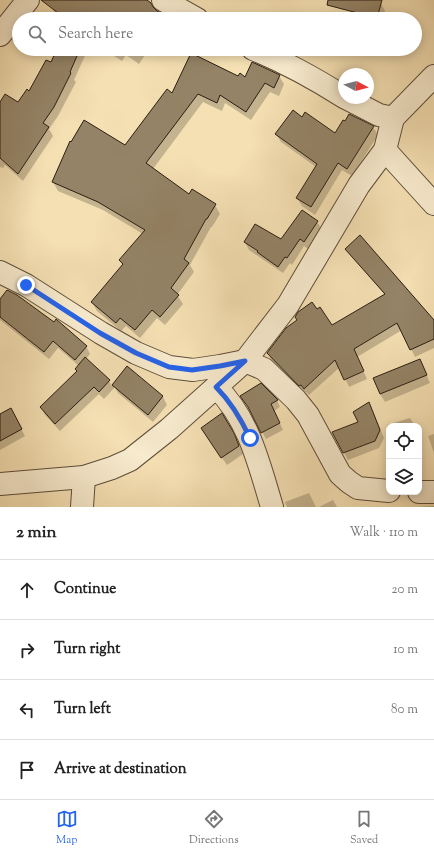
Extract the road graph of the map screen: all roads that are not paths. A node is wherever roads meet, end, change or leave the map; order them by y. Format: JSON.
{"nodes":[{"id":1,"x":28,"y":0,"type":"edge"},
{"id":2,"x":163,"y":0,"type":"edge"},
{"id":3,"x":18,"y":12,"type":"edge"},
{"id":4,"x":184,"y":12,"type":"edge"},
{"id":5,"x":12,"y":20,"type":"edge"},
{"id":6,"x":0,"y":35,"type":"edge"},
{"id":7,"x":270,"y":56,"type":"edge"},
{"id":8,"x":434,"y":76,"type":"edge"},
{"id":9,"x":338,"y":93,"type":"edge"},
{"id":10,"x":358,"y":104,"type":"edge"},
{"id":11,"x":393,"y":118,"type":"junction"},
{"id":12,"x":385,"y":150,"type":"junction"},
{"id":13,"x":434,"y":204,"type":"edge"},
{"id":14,"x":0,"y":272,"type":"edge"},
{"id":15,"x":245,"y":361,"type":"junction"},
{"id":16,"x":216,"y":387,"type":"junction"},
{"id":17,"x":84,"y":477,"type":"junction"},
{"id":18,"x":0,"y":484,"type":"edge"},
{"id":19,"x":422,"y":492,"type":"edge"},
{"id":20,"x":434,"y":492,"type":"edge"},
{"id":21,"x":387,"y":496,"type":"edge"},
{"id":22,"x":82,"y":507,"type":"edge"},
{"id":23,"x":272,"y":507,"type":"edge"}],
"edges":[{"from":1,"to":3,"type":"street"},
{"from":2,"to":4,"type":"street"},
{"from":5,"to":6,"type":"street"},
{"from":7,"to":9,"type":"street"},
{"from":8,"to":11,"type":"street"},
{"from":10,"to":11,"type":"street"},
{"from":11,"to":12,"type":"street"},
{"from":12,"to":13,"type":"street"},
{"from":12,"to":15,"type":"street"},
{"from":14,"to":15,"type":"street"},
{"from":15,"to":16,"type":"street"},
{"from":15,"to":21,"type":"street"},
{"from":16,"to":17,"type":"street"},
{"from":16,"to":23,"type":"street"},
{"from":17,"to":18,"type":"street"},
{"from":17,"to":22,"type":"street"},
{"from":19,"to":20,"type":"street"}]}
